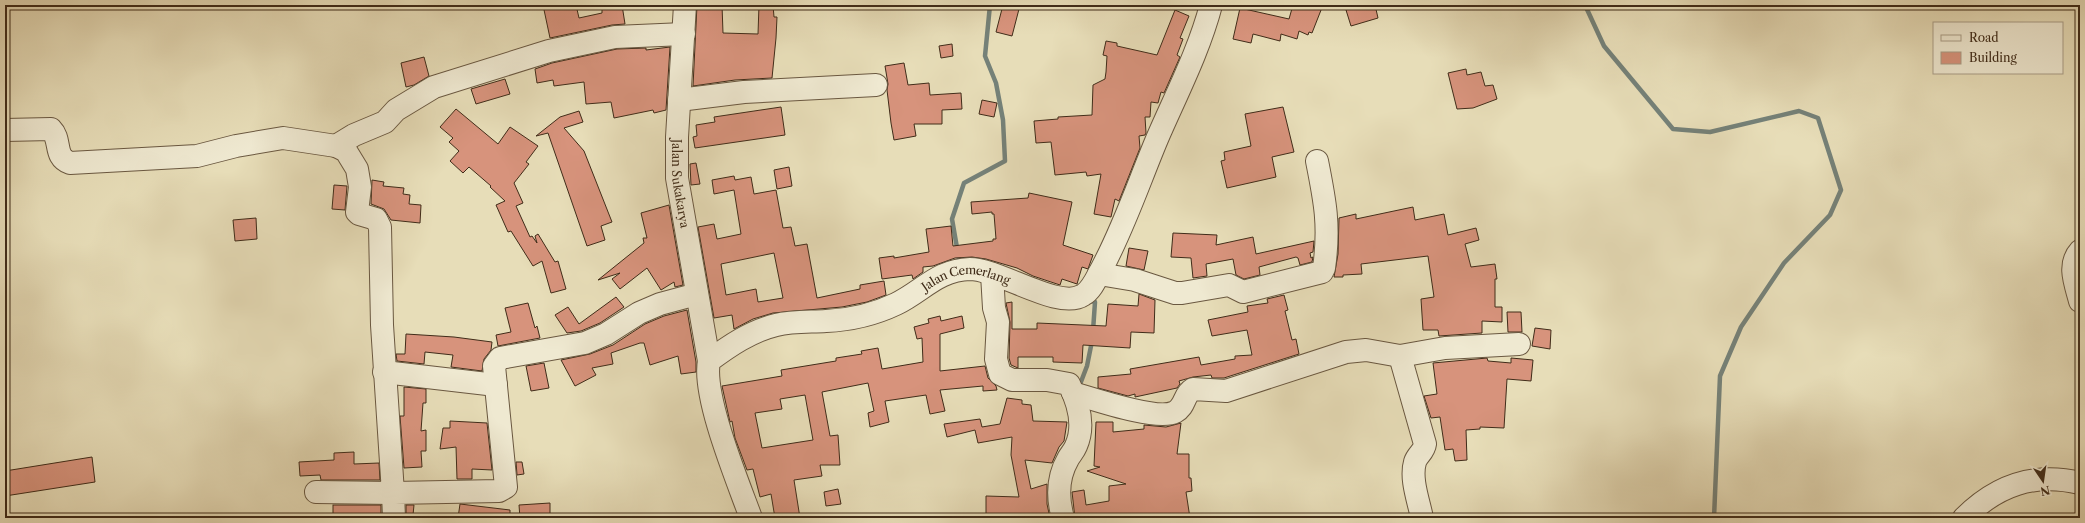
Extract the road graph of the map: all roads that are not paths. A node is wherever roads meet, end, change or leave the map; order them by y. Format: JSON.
{"nodes":[{"id":1,"x":685,"y":5,"type":"edge"},
{"id":2,"x":1211,"y":5,"type":"edge"},
{"id":3,"x":684,"y":34,"type":"junction"},
{"id":4,"x":876,"y":85,"type":"dead end"},
{"id":5,"x":679,"y":100,"type":"junction"},
{"id":6,"x":5,"y":130,"type":"edge"},
{"id":7,"x":336,"y":146,"type":"junction"},
{"id":8,"x":1317,"y":161,"type":"dead end"},
{"id":9,"x":2080,"y":251,"type":"edge"},
{"id":10,"x":992,"y":274,"type":"junction"},
{"id":11,"x":1099,"y":274,"type":"junction"},
{"id":12,"x":697,"y":294,"type":"junction"},
{"id":13,"x":2080,"y":301,"type":"edge"},
{"id":14,"x":1519,"y":344,"type":"dead end"},
{"id":15,"x":1400,"y":356,"type":"junction"},
{"id":16,"x":709,"y":361,"type":"junction"},
{"id":17,"x":384,"y":372,"type":"junction"},
{"id":18,"x":496,"y":385,"type":"junction"},
{"id":19,"x":1073,"y":393,"type":"junction"},
{"id":20,"x":2080,"y":483,"type":"edge"},
{"id":21,"x":316,"y":492,"type":"dead end"},
{"id":22,"x":393,"y":493,"type":"junction"},
{"id":23,"x":394,"y":518,"type":"edge"},
{"id":24,"x":751,"y":518,"type":"edge"},
{"id":25,"x":1063,"y":518,"type":"edge"},
{"id":26,"x":1422,"y":518,"type":"edge"},
{"id":27,"x":1964,"y":518,"type":"edge"}],
"edges":[{"from":1,"to":3,"type":"street","name":"Jalan Sukakarya"},
{"from":2,"to":11,"type":"street","name":"Jalan Cemerlang"},
{"from":3,"to":5,"type":"street","name":"Jalan Sukakarya"},
{"from":3,"to":7,"type":"street"},
{"from":4,"to":5,"type":"street"},
{"from":5,"to":12,"type":"street","name":"Jalan Sukakarya"},
{"from":6,"to":7,"type":"street"},
{"from":7,"to":17,"type":"street"},
{"from":8,"to":11,"type":"street"},
{"from":9,"to":13,"type":"street"},
{"from":10,"to":11,"type":"street","name":"Jalan Cemerlang"},
{"from":10,"to":16,"type":"street","name":"Jalan Cemerlang"},
{"from":10,"to":19,"type":"street"},
{"from":12,"to":16,"type":"street","name":"Jalan Sukakarya"},
{"from":12,"to":18,"type":"street"},
{"from":14,"to":15,"type":"street"},
{"from":15,"to":19,"type":"street"},
{"from":15,"to":26,"type":"street"},
{"from":16,"to":24,"type":"street"},
{"from":17,"to":18,"type":"street"},
{"from":17,"to":22,"type":"street"},
{"from":18,"to":22,"type":"street"},
{"from":19,"to":25,"type":"street"},
{"from":20,"to":27,"type":"street"},
{"from":21,"to":22,"type":"street"},
{"from":22,"to":23,"type":"street"}]}
